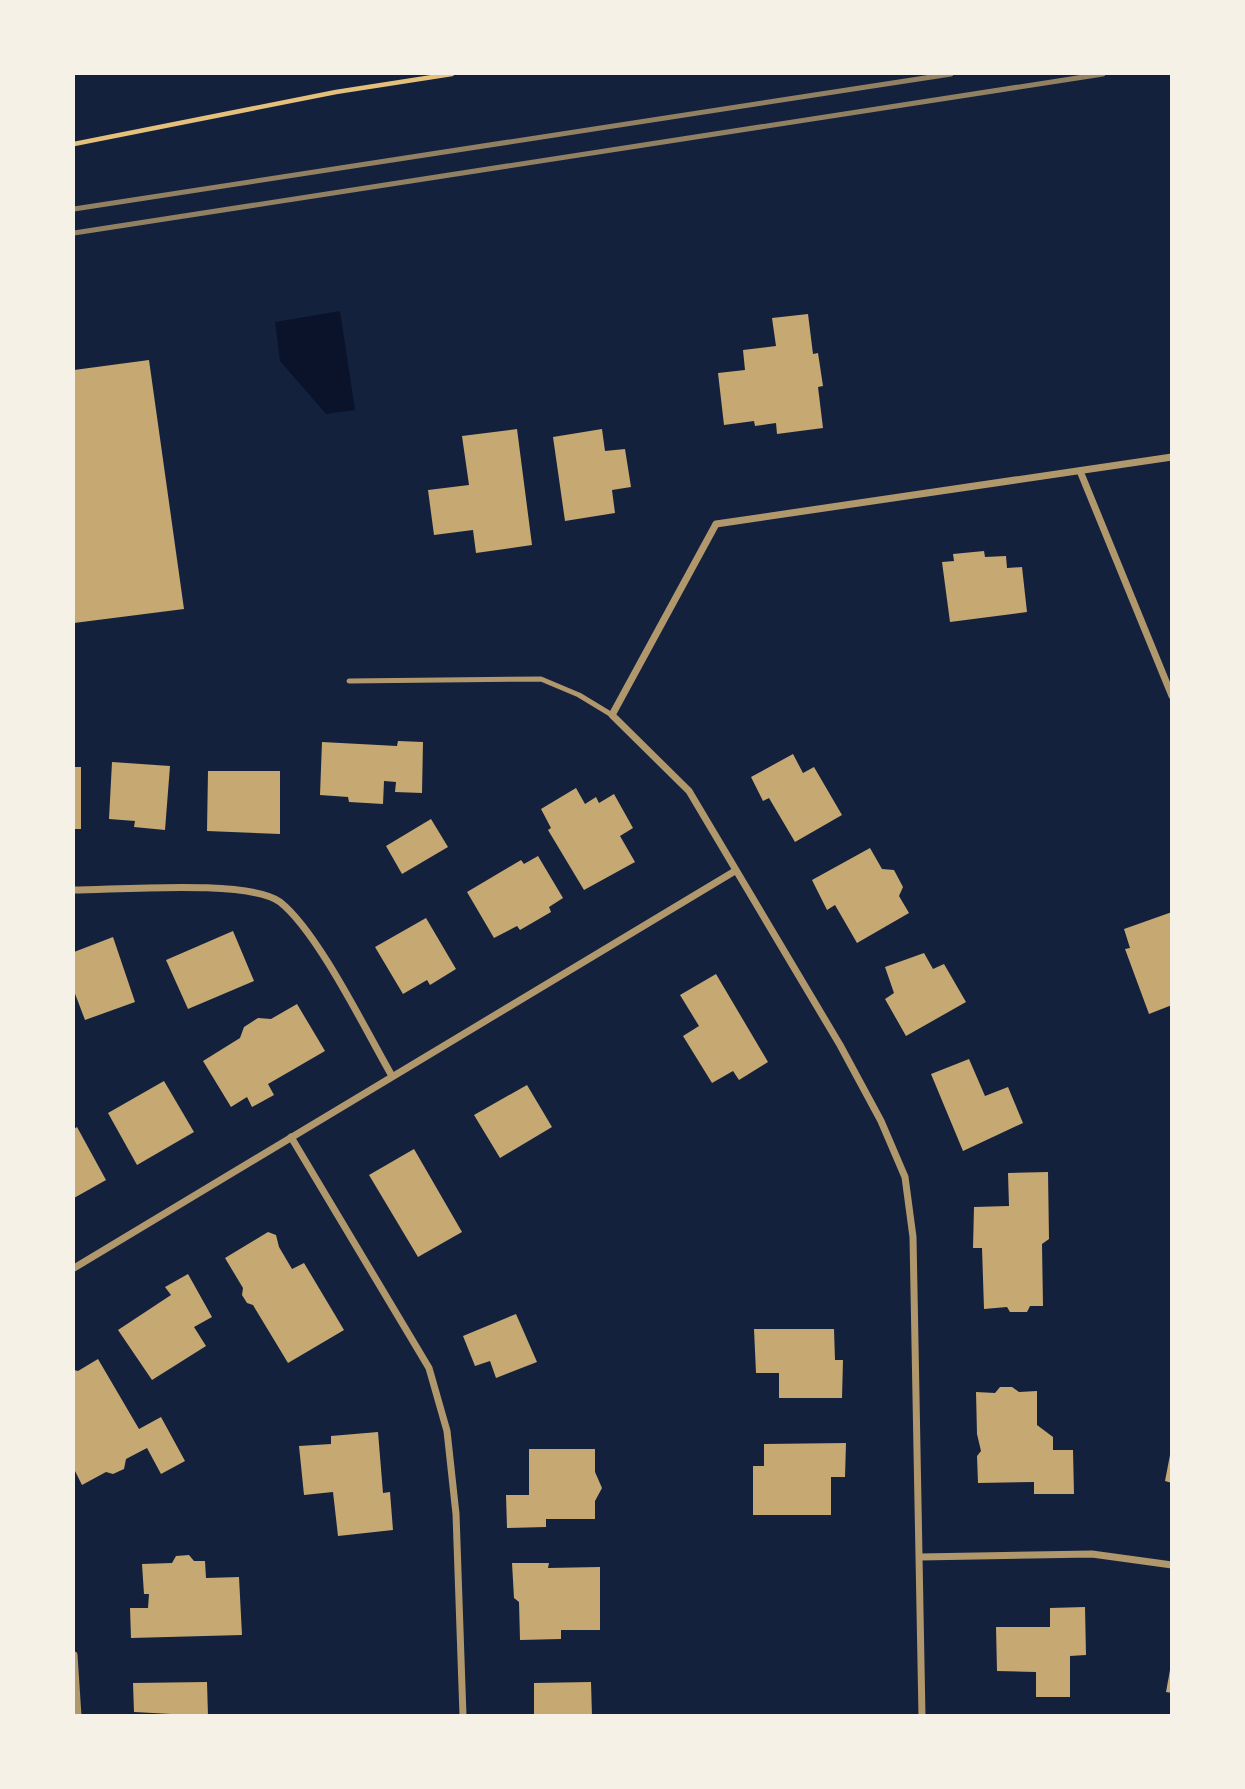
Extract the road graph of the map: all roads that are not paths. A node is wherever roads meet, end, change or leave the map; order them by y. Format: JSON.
{"nodes":[{"id":1,"x":1171,"y":457,"type":"edge"},
{"id":2,"x":1080,"y":471,"type":"junction"},
{"id":3,"x":349,"y":681,"type":"dead end"},
{"id":4,"x":1171,"y":696,"type":"edge"},
{"id":5,"x":612,"y":715,"type":"junction"},
{"id":6,"x":735,"y":871,"type":"junction"},
{"id":7,"x":74,"y":890,"type":"edge"},
{"id":8,"x":392,"y":1076,"type":"junction"},
{"id":9,"x":291,"y":1137,"type":"junction"},
{"id":10,"x":74,"y":1268,"type":"edge"},
{"id":11,"x":920,"y":1557,"type":"junction"},
{"id":12,"x":1171,"y":1565,"type":"edge"},
{"id":13,"x":74,"y":1655,"type":"edge"},
{"id":14,"x":78,"y":1716,"type":"edge"},
{"id":15,"x":463,"y":1716,"type":"edge"},
{"id":16,"x":922,"y":1716,"type":"edge"}],
"edges":[{"from":1,"to":2,"type":"street"},
{"from":2,"to":4,"type":"street"},
{"from":2,"to":5,"type":"street"},
{"from":3,"to":5,"type":"lane"},
{"from":5,"to":6,"type":"street"},
{"from":6,"to":8,"type":"street"},
{"from":6,"to":11,"type":"street"},
{"from":7,"to":8,"type":"street"},
{"from":8,"to":9,"type":"street"},
{"from":9,"to":10,"type":"street"},
{"from":9,"to":15,"type":"street"},
{"from":11,"to":12,"type":"street"},
{"from":11,"to":16,"type":"street"},
{"from":13,"to":14,"type":"street"}]}
